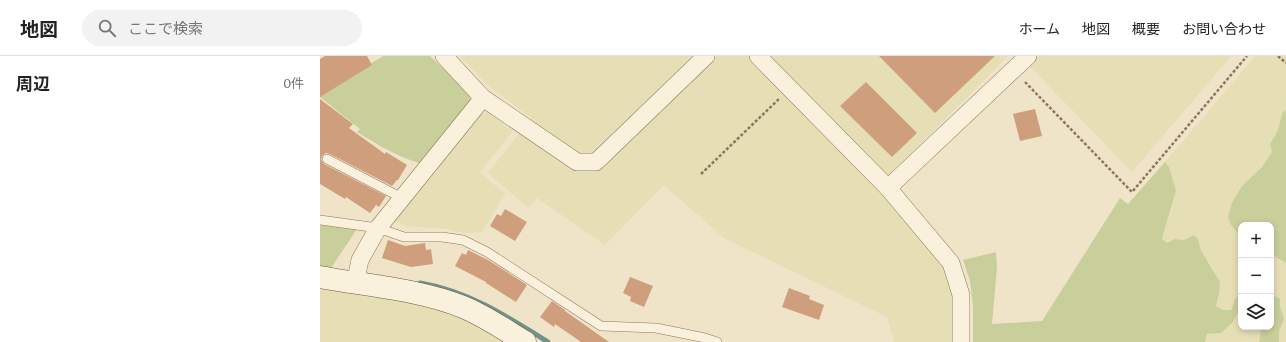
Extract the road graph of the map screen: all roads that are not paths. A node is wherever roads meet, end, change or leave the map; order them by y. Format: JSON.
{"nodes":[{"id":1,"x":444,"y":56,"type":"edge"},
{"id":2,"x":706,"y":56,"type":"edge"},
{"id":3,"x":758,"y":56,"type":"edge"},
{"id":4,"x":1028,"y":56,"type":"edge"},
{"id":5,"x":483,"y":98,"type":"junction"},
{"id":6,"x":327,"y":159,"type":"dead end"},
{"id":7,"x":888,"y":188,"type":"junction"},
{"id":8,"x":402,"y":198,"type":"junction"},
{"id":9,"x":320,"y":220,"type":"edge"},
{"id":10,"x":378,"y":228,"type":"junction"},
{"id":11,"x":320,"y":277,"type":"edge"},
{"id":12,"x":354,"y":284,"type":"junction"},
{"id":13,"x":525,"y":342,"type":"edge"},
{"id":14,"x":717,"y":342,"type":"edge"},
{"id":15,"x":961,"y":342,"type":"edge"}],
"edges":[{"from":1,"to":5,"type":"street"},
{"from":2,"to":5,"type":"street"},
{"from":3,"to":7,"type":"street"},
{"from":4,"to":7,"type":"street"},
{"from":5,"to":8,"type":"street"},
{"from":6,"to":8,"type":"lane"},
{"from":7,"to":15,"type":"street"},
{"from":8,"to":10,"type":"street"},
{"from":9,"to":10,"type":"lane"},
{"from":10,"to":12,"type":"street"},
{"from":10,"to":14,"type":"lane"},
{"from":11,"to":12,"type":"street"},
{"from":12,"to":13,"type":"street"}]}
